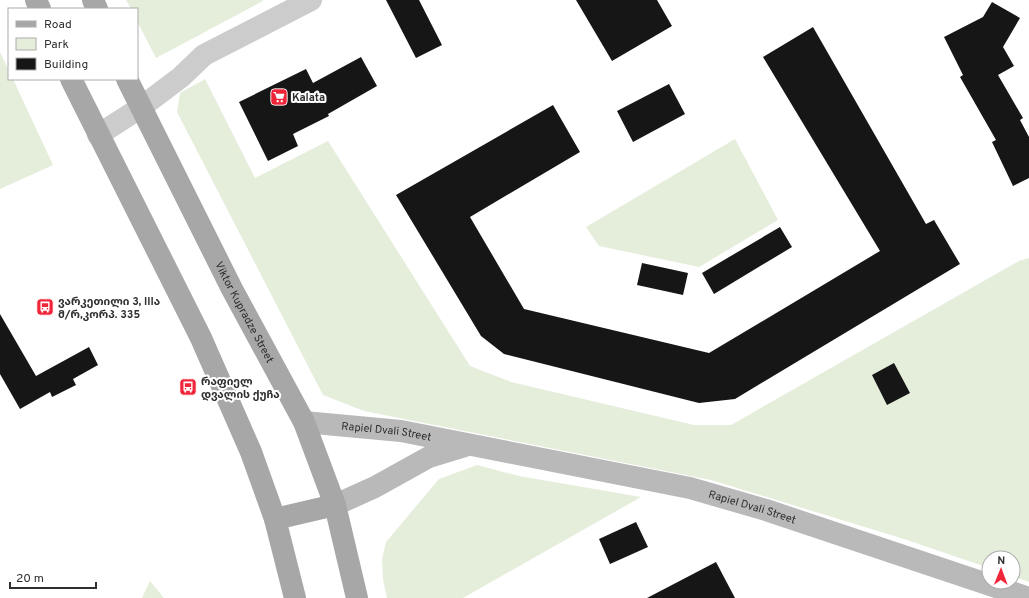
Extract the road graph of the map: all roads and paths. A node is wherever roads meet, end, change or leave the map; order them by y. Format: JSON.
{"nodes":[{"id":1,"x":311,"y":0,"type":"edge"},
{"id":2,"x":71,"y":80,"type":"edge"},
{"id":3,"x":127,"y":80,"type":"edge"},
{"id":4,"x":140,"y":108,"type":"junction"},
{"id":5,"x":98,"y":135,"type":"junction"},
{"id":6,"x":304,"y":422,"type":"junction"},
{"id":7,"x":468,"y":445,"type":"junction"},
{"id":8,"x":335,"y":505,"type":"junction"},
{"id":9,"x":276,"y":520,"type":"junction"},
{"id":10,"x":294,"y":598,"type":"edge"},
{"id":11,"x":357,"y":598,"type":"edge"},
{"id":12,"x":1029,"y":598,"type":"edge"}],
"edges":[{"from":1,"to":4,"type":"street"},
{"from":2,"to":5,"type":"main road"},
{"from":3,"to":4,"type":"main road","name":"Viktor Kupradze Street"},
{"from":4,"to":5,"type":"street"},
{"from":4,"to":6,"type":"main road","name":"Viktor Kupradze Street"},
{"from":5,"to":9,"type":"main road"},
{"from":6,"to":7,"type":"street","name":"Rapiel Dvali Street"},
{"from":6,"to":8,"type":"main road","name":"Viktor Kupradze Street"},
{"from":7,"to":8,"type":"street","name":"Rapiel Dvali Street"},
{"from":7,"to":12,"type":"street","name":"Rapiel Dvali Street"},
{"from":8,"to":9,"type":"main road"},
{"from":8,"to":11,"type":"main road","name":"Viktor Kupradze Street"},
{"from":9,"to":10,"type":"main road"}]}
